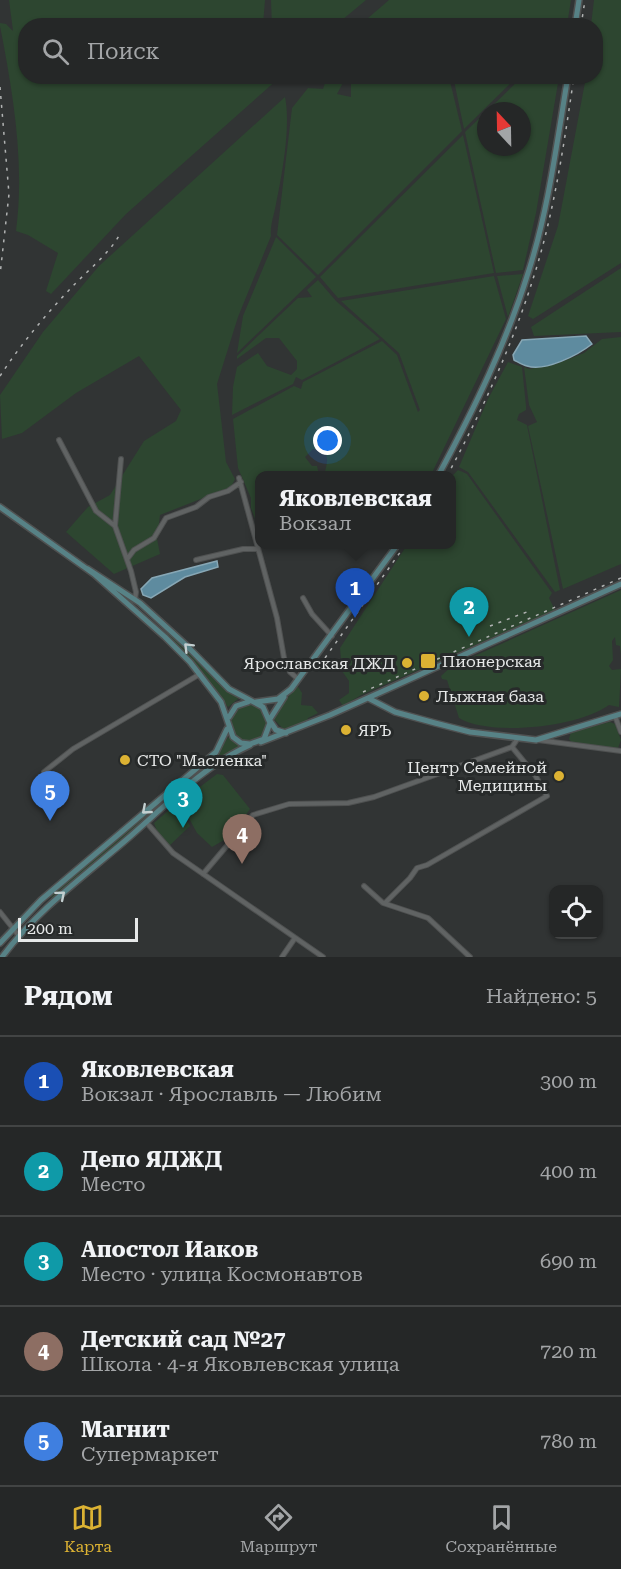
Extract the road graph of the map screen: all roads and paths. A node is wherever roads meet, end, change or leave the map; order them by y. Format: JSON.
{"nodes":[{"id":1,"x":579,"y":0,"type":"edge"},
{"id":2,"x":576,"y":18,"type":"edge"},
{"id":3,"x":567,"y":84,"type":"edge"},
{"id":4,"x":59,"y":440,"type":"dead end"},
{"id":5,"x":121,"y":459,"type":"dead end"},
{"id":6,"x":440,"y":471,"type":"edge"},
{"id":7,"x":0,"y":507,"type":"edge"},
{"id":8,"x":116,"y":526,"type":"junction"},
{"id":9,"x":255,"y":530,"type":"edge"},
{"id":10,"x":257,"y":549,"type":"joint"},
{"id":11,"x":394,"y":549,"type":"edge"},
{"id":12,"x":128,"y":558,"type":"junction"},
{"id":13,"x":196,"y":560,"type":"dead end"},
{"id":14,"x":88,"y":569,"type":"junction"},
{"id":15,"x":621,"y":585,"type":"edge"},
{"id":16,"x":303,"y":597,"type":"dead end"},
{"id":17,"x":135,"y":599,"type":"junction"},
{"id":18,"x":332,"y":636,"type":"junction"},
{"id":19,"x":200,"y":674,"type":"junction"},
{"id":20,"x":299,"y":680,"type":"junction"},
{"id":21,"x":291,"y":689,"type":"junction"},
{"id":22,"x":368,"y":698,"type":"junction"},
{"id":23,"x":253,"y":702,"type":"junction"},
{"id":24,"x":618,"y":715,"type":"edge"},
{"id":25,"x":270,"y":720,"type":"junction"},
{"id":26,"x":228,"y":723,"type":"junction"},
{"id":27,"x":290,"y":732,"type":"junction"},
{"id":28,"x":621,"y":732,"type":"edge"},
{"id":29,"x":518,"y":738,"type":"junction"},
{"id":30,"x":536,"y":740,"type":"junction"},
{"id":31,"x":255,"y":743,"type":"junction"},
{"id":32,"x":512,"y":747,"type":"junction"},
{"id":33,"x":621,"y":751,"type":"edge"},
{"id":34,"x":44,"y":772,"type":"dead end"},
{"id":35,"x":146,"y":822,"type":"junction"},
{"id":36,"x":203,"y":874,"type":"junction"},
{"id":37,"x":364,"y":886,"type":"dead end"},
{"id":38,"x":385,"y":903,"type":"junction"},
{"id":39,"x":0,"y":912,"type":"edge"},
{"id":40,"x":12,"y":928,"type":"junction"},
{"id":41,"x":19,"y":936,"type":"junction"},
{"id":42,"x":294,"y":938,"type":"junction"},
{"id":43,"x":0,"y":943,"type":"edge"},
{"id":44,"x":3,"y":957,"type":"edge"},
{"id":45,"x":282,"y":957,"type":"edge"},
{"id":46,"x":323,"y":957,"type":"edge"},
{"id":47,"x":470,"y":957,"type":"edge"}],
"edges":[{"from":1,"to":2,"type":"main road"},
{"from":3,"to":6,"type":"main road"},
{"from":4,"to":8,"type":"street"},
{"from":5,"to":8,"type":"street"},
{"from":7,"to":14,"type":"main road"},
{"from":8,"to":12,"type":"street"},
{"from":9,"to":12,"type":"street"},
{"from":10,"to":13,"type":"street"},
{"from":10,"to":20,"type":"street"},
{"from":11,"to":18,"type":"main road"},
{"from":12,"to":17,"type":"street"},
{"from":14,"to":17,"type":"main road"},
{"from":14,"to":19,"type":"main road"},
{"from":15,"to":22,"type":"main road"},
{"from":16,"to":18,"type":"street"},
{"from":23,"to":17,"type":"main road","one_way":true},
{"from":18,"to":20,"type":"main road"},
{"from":19,"to":26,"type":"main road"},
{"from":19,"to":34,"type":"street"},
{"from":20,"to":21,"type":"main road"},
{"from":21,"to":23,"type":"main road"},
{"from":21,"to":25,"type":"main road"},
{"from":22,"to":27,"type":"main road"},
{"from":22,"to":29,"type":"main road"},
{"from":23,"to":25,"type":"main road"},
{"from":23,"to":26,"type":"main road"},
{"from":24,"to":28,"type":"street"},
{"from":24,"to":30,"type":"main road"},
{"from":25,"to":27,"type":"main road"},
{"from":25,"to":31,"type":"main road"},
{"from":26,"to":31,"type":"main road"},
{"from":26,"to":40,"type":"main road","one_way":true},
{"from":27,"to":31,"type":"main road"},
{"from":29,"to":30,"type":"main road"},
{"from":29,"to":32,"type":"street"},
{"from":30,"to":33,"type":"street"},
{"from":31,"to":35,"type":"main road"},
{"from":32,"to":36,"type":"street"},
{"from":32,"to":38,"type":"street"},
{"from":35,"to":36,"type":"street"},
{"from":41,"to":35,"type":"main road","one_way":true},
{"from":36,"to":42,"type":"street"},
{"from":37,"to":38,"type":"street"},
{"from":38,"to":47,"type":"street"},
{"from":39,"to":40,"type":"street"},
{"from":40,"to":41,"type":"street"},
{"from":40,"to":43,"type":"main road"},
{"from":41,"to":44,"type":"main road"},
{"from":42,"to":45,"type":"street"},
{"from":42,"to":46,"type":"street"}]}
